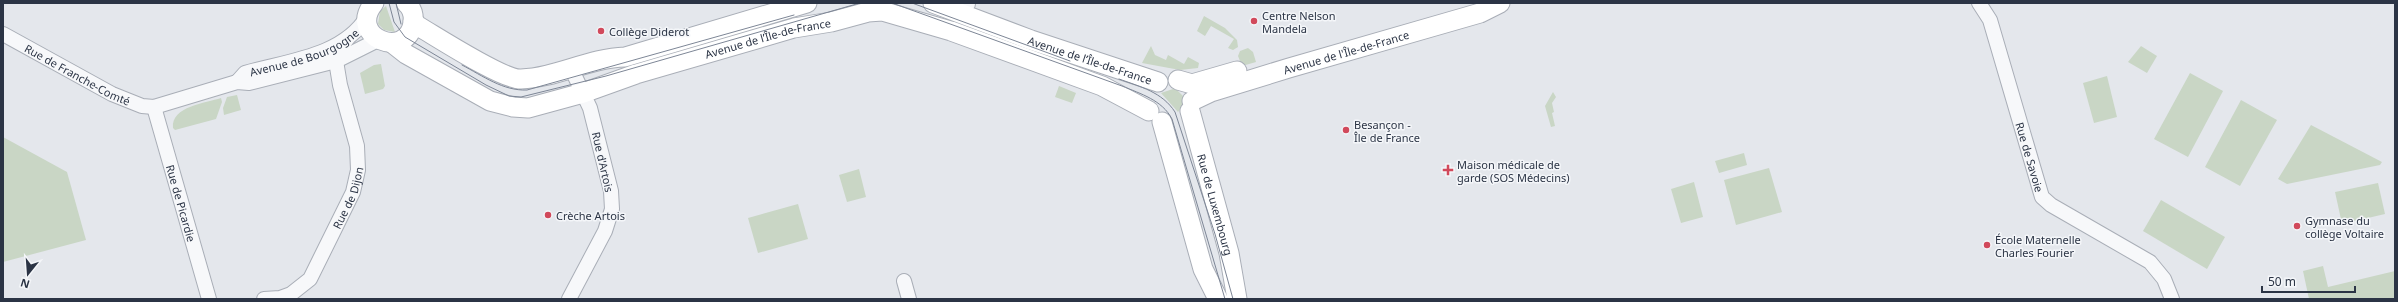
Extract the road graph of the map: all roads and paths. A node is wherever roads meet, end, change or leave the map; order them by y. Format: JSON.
{"nodes":[{"id":1,"x":406,"y":3,"type":"edge"},
{"id":2,"x":807,"y":3,"type":"edge"},
{"id":3,"x":933,"y":3,"type":"edge"},
{"id":4,"x":1473,"y":3,"type":"edge"},
{"id":5,"x":1500,"y":3,"type":"edge"},
{"id":6,"x":1979,"y":3,"type":"edge"},
{"id":7,"x":372,"y":7,"type":"edge"},
{"id":8,"x":867,"y":7,"type":"edge"},
{"id":9,"x":413,"y":21,"type":"junction"},
{"id":10,"x":3,"y":34,"type":"edge"},
{"id":11,"x":348,"y":38,"type":"junction"},
{"id":12,"x":385,"y":41,"type":"junction"},
{"id":13,"x":336,"y":61,"type":"junction"},
{"id":14,"x":571,"y":68,"type":"junction"},
{"id":15,"x":1178,"y":80,"type":"junction"},
{"id":16,"x":238,"y":82,"type":"junction"},
{"id":17,"x":1158,"y":82,"type":"junction"},
{"id":18,"x":583,"y":93,"type":"junction"},
{"id":19,"x":1191,"y":106,"type":"junction"},
{"id":20,"x":154,"y":107,"type":"junction"},
{"id":21,"x":1156,"y":116,"type":"junction"},
{"id":22,"x":904,"y":281,"type":"dead end"},
{"id":23,"x":209,"y":299,"type":"edge"},
{"id":24,"x":264,"y":299,"type":"edge"},
{"id":25,"x":569,"y":299,"type":"edge"},
{"id":26,"x":909,"y":299,"type":"edge"},
{"id":27,"x":1218,"y":299,"type":"edge"},
{"id":28,"x":1237,"y":299,"type":"edge"},
{"id":29,"x":2172,"y":299,"type":"edge"}],
"edges":[{"from":1,"to":9,"type":"street"},
{"from":2,"to":14,"type":"street","name":"Avenue de l’Île-de-France"},
{"from":3,"to":17,"type":"street","name":"Avenue de l’Île-de-France"},
{"from":4,"to":15,"type":"street","name":"Avenue de l'Île-de-France"},
{"from":5,"to":19,"type":"street","name":"Avenue de l'Île-de-France"},
{"from":6,"to":29,"type":"street","name":"Rue de Savoie"},
{"from":7,"to":11,"type":"street","name":"Avenue de Bourgogne"},
{"from":7,"to":12,"type":"street"},
{"from":8,"to":18,"type":"street","name":"Avenue de l’Île-de-France"},
{"from":8,"to":21,"type":"street","name":"Avenue de l’Île-de-France"},
{"from":9,"to":12,"type":"street"},
{"from":9,"to":14,"type":"street","name":"Avenue de l’Île-de-France"},
{"from":10,"to":20,"type":"street","name":"Rue de Franche-Comté"},
{"from":11,"to":13,"type":"street"},
{"from":11,"to":16,"type":"street","name":"Avenue de Bourgogne"},
{"from":12,"to":13,"type":"street","name":"Avenue de Bourgogne"},
{"from":12,"to":18,"type":"street","name":"Avenue de l’Île-de-France"},
{"from":13,"to":16,"type":"street","name":"Avenue de Bourgogne"},
{"from":13,"to":24,"type":"street","name":"Rue de Dijon"},
{"from":14,"to":18,"type":"street","name":"Rue d'Artois"},
{"from":15,"to":17,"type":"street"},
{"from":15,"to":19,"type":"street"},
{"from":16,"to":20,"type":"street","name":"Avenue de Bourgogne"},
{"from":17,"to":21,"type":"street"},
{"from":18,"to":25,"type":"street","name":"Rue d'Artois"},
{"from":19,"to":21,"type":"street"},
{"from":19,"to":28,"type":"street","name":"Rue de Luxembourg"},
{"from":20,"to":23,"type":"street","name":"Rue de Picardie"},
{"from":21,"to":27,"type":"street"},
{"from":22,"to":26,"type":"street"}]}
